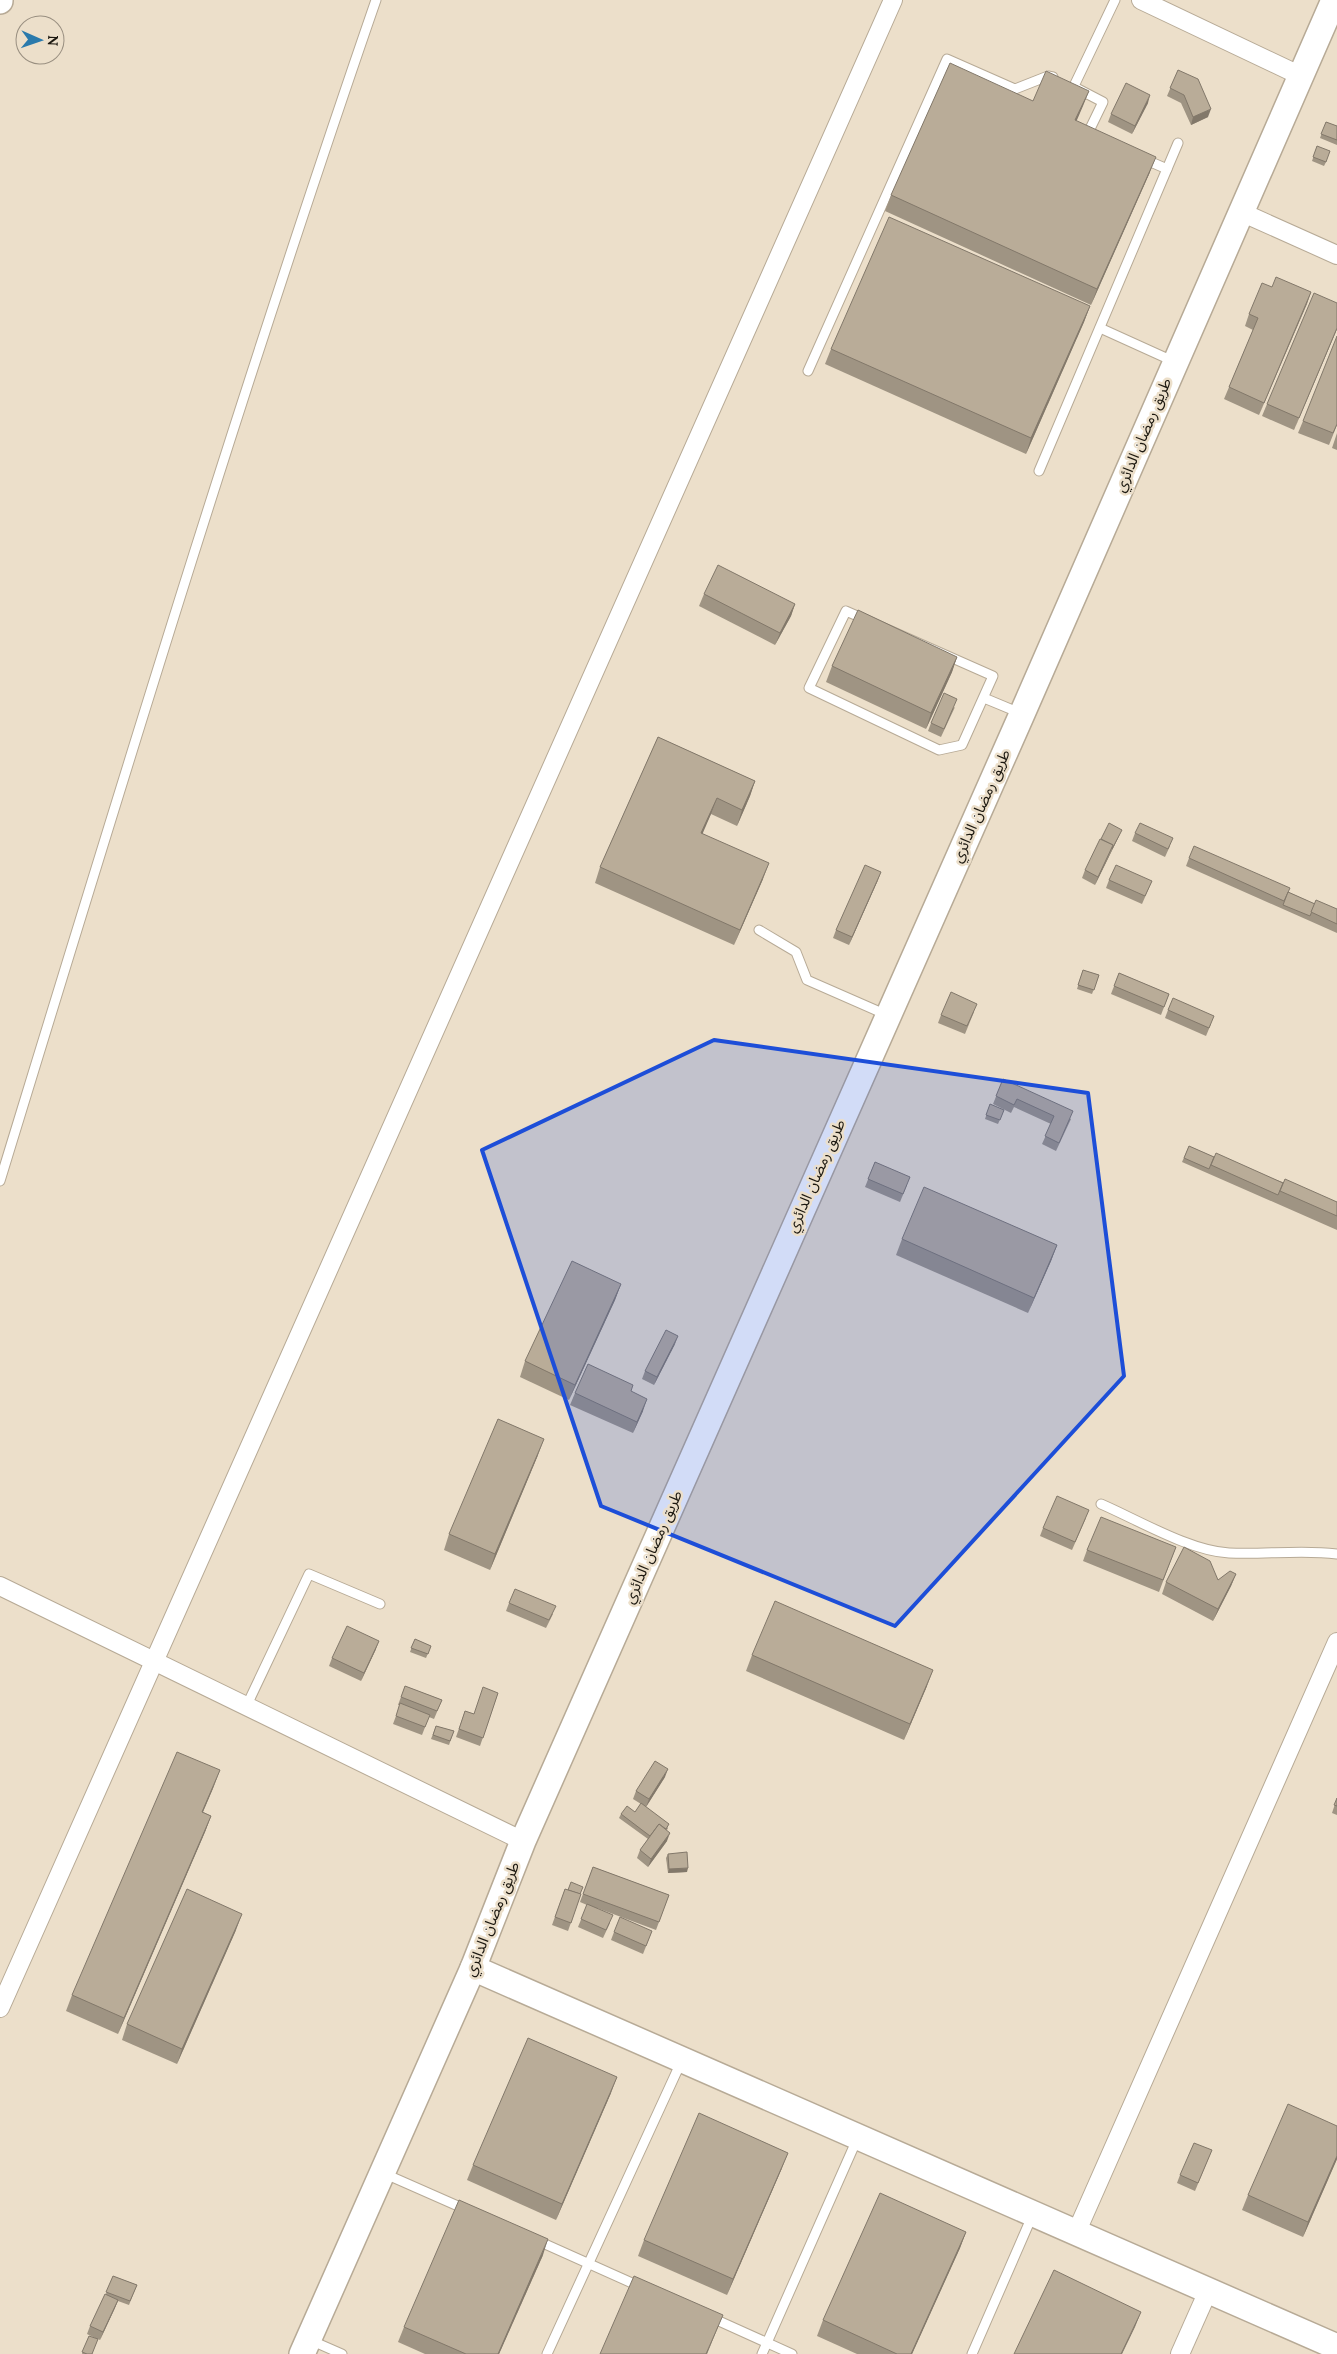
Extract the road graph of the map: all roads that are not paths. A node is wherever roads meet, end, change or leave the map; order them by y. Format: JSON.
{"nodes":[{"id":1,"x":376,"y":0,"type":"edge"},
{"id":2,"x":893,"y":0,"type":"edge"},
{"id":3,"x":1116,"y":0,"type":"edge"},
{"id":4,"x":1141,"y":0,"type":"edge"},
{"id":5,"x":1334,"y":0,"type":"edge"},
{"id":6,"x":1301,"y":76,"type":"junction"},
{"id":7,"x":1074,"y":86,"type":"junction"},
{"id":8,"x":1105,"y":141,"type":"edge"},
{"id":9,"x":1178,"y":143,"type":"dead end"},
{"id":10,"x":1132,"y":153,"type":"edge"},
{"id":11,"x":1167,"y":169,"type":"junction"},
{"id":12,"x":1241,"y":212,"type":"junction"},
{"id":13,"x":1337,"y":254,"type":"edge"},
{"id":14,"x":1100,"y":328,"type":"junction"},
{"id":15,"x":1175,"y":362,"type":"junction"},
{"id":16,"x":808,"y":371,"type":"dead end"},
{"id":17,"x":1039,"y":471,"type":"dead end"},
{"id":18,"x":984,"y":698,"type":"junction"},
{"id":19,"x":1022,"y":714,"type":"junction"},
{"id":20,"x":759,"y":930,"type":"dead end"},
{"id":21,"x":887,"y":1015,"type":"junction"},
{"id":22,"x":0,"y":1181,"type":"edge"},
{"id":23,"x":1101,"y":1504,"type":"dead end"},
{"id":24,"x":1337,"y":1554,"type":"edge"},
{"id":25,"x":0,"y":1586,"type":"edge"},
{"id":26,"x":380,"y":1604,"type":"dead end"},
{"id":27,"x":1337,"y":1642,"type":"edge"},
{"id":28,"x":154,"y":1662,"type":"junction"},
{"id":29,"x":246,"y":1708,"type":"junction"},
{"id":30,"x":523,"y":1841,"type":"junction"},
{"id":31,"x":473,"y":1968,"type":"junction"},
{"id":32,"x":0,"y":2008,"type":"edge"},
{"id":33,"x":682,"y":2060,"type":"junction"},
{"id":34,"x":858,"y":2137,"type":"junction"},
{"id":35,"x":383,"y":2173,"type":"junction"},
{"id":36,"x":472,"y":2212,"type":"edge"},
{"id":37,"x":1034,"y":2214,"type":"junction"},
{"id":38,"x":1076,"y":2232,"type":"junction"},
{"id":39,"x":526,"y":2236,"type":"edge"},
{"id":40,"x":589,"y":2264,"type":"junction"},
{"id":41,"x":651,"y":2291,"type":"edge"},
{"id":42,"x":1208,"y":2291,"type":"junction"},
{"id":43,"x":705,"y":2315,"type":"edge"},
{"id":44,"x":767,"y":2343,"type":"junction"},
{"id":45,"x":306,"y":2347,"type":"edge"},
{"id":46,"x":1337,"y":2347,"type":"edge"},
{"id":47,"x":342,"y":2354,"type":"edge"},
{"id":48,"x":547,"y":2354,"type":"edge"},
{"id":49,"x":762,"y":2354,"type":"edge"},
{"id":50,"x":792,"y":2354,"type":"edge"},
{"id":51,"x":972,"y":2354,"type":"edge"},
{"id":52,"x":1180,"y":2354,"type":"edge"}],
"edges":[{"from":1,"to":22,"type":"lane"},
{"from":2,"to":28,"type":"street"},
{"from":3,"to":7,"type":"lane"},
{"from":4,"to":6,"type":"street"},
{"from":5,"to":6,"type":"street","name":"طريق رمضان الدائري"},
{"from":6,"to":12,"type":"street","name":"طريق رمضان الدائري"},
{"from":7,"to":8,"type":"lane"},
{"from":7,"to":16,"type":"lane"},
{"from":9,"to":11,"type":"lane"},
{"from":10,"to":11,"type":"lane"},
{"from":11,"to":14,"type":"lane"},
{"from":12,"to":13,"type":"street"},
{"from":12,"to":15,"type":"street","name":"طريق رمضان الدائري"},
{"from":14,"to":15,"type":"lane"},
{"from":14,"to":17,"type":"lane"},
{"from":15,"to":19,"type":"street","name":"طريق رمضان الدائري"},
{"from":18,"to":18,"type":"lane"},
{"from":18,"to":19,"type":"lane"},
{"from":19,"to":21,"type":"street","name":"طريق رمضان الدائري"},
{"from":20,"to":21,"type":"lane"},
{"from":21,"to":30,"type":"street","name":"طريق رمضان الدائري"},
{"from":23,"to":24,"type":"lane"},
{"from":25,"to":28,"type":"street"},
{"from":26,"to":29,"type":"lane"},
{"from":27,"to":38,"type":"street"},
{"from":28,"to":29,"type":"street"},
{"from":28,"to":32,"type":"street"},
{"from":29,"to":30,"type":"street"},
{"from":30,"to":31,"type":"street","name":"طريق رمضان الدائري"},
{"from":31,"to":33,"type":"street"},
{"from":31,"to":35,"type":"street","name":"طريق رمضان الدائري"},
{"from":33,"to":34,"type":"street"},
{"from":33,"to":40,"type":"lane"},
{"from":34,"to":37,"type":"street"},
{"from":34,"to":44,"type":"lane"},
{"from":35,"to":36,"type":"lane"},
{"from":35,"to":45,"type":"street","name":"طريق رمضان الدائري"},
{"from":37,"to":38,"type":"street"},
{"from":37,"to":51,"type":"lane"},
{"from":38,"to":42,"type":"street"},
{"from":39,"to":40,"type":"lane"},
{"from":40,"to":41,"type":"lane"},
{"from":40,"to":48,"type":"lane"},
{"from":42,"to":46,"type":"street"},
{"from":42,"to":52,"type":"street"},
{"from":43,"to":44,"type":"lane"},
{"from":44,"to":49,"type":"lane"},
{"from":44,"to":50,"type":"lane"},
{"from":45,"to":47,"type":"lane"}]}
